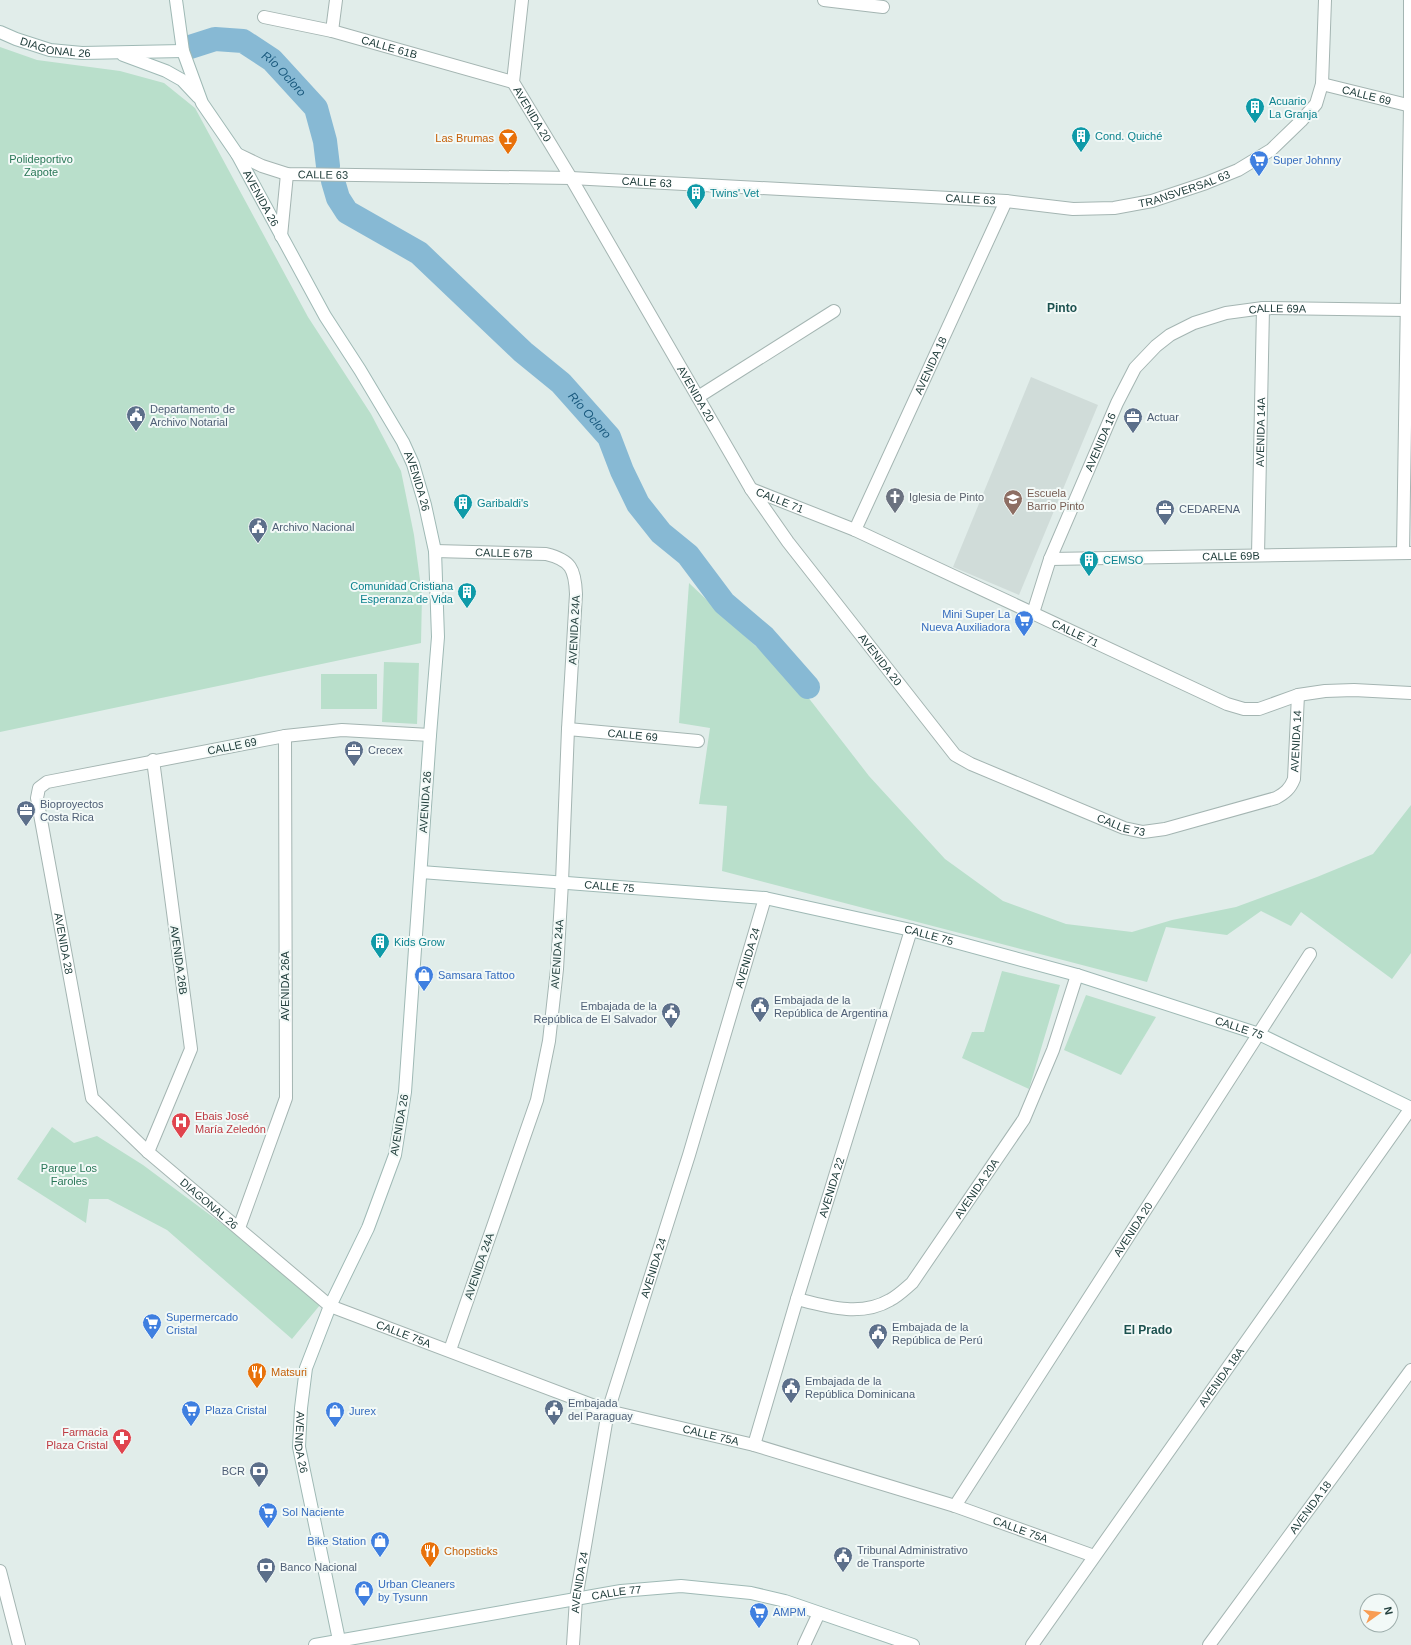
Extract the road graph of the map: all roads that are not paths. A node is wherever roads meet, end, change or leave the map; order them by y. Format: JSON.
{"nodes":[{"id":1,"x":176,"y":0,"type":"edge"},
{"id":2,"x":336,"y":0,"type":"edge"},
{"id":3,"x":522,"y":0,"type":"edge"},
{"id":4,"x":824,"y":0,"type":"edge"},
{"id":5,"x":1325,"y":0,"type":"edge"},
{"id":6,"x":1410,"y":0,"type":"edge"},
{"id":7,"x":883,"y":7,"type":"dead end"},
{"id":8,"x":264,"y":18,"type":"dead end"},
{"id":9,"x":332,"y":31,"type":"junction"},
{"id":10,"x":0,"y":32,"type":"edge"},
{"id":11,"x":183,"y":51,"type":"junction"},
{"id":12,"x":113,"y":52,"type":"junction"},
{"id":13,"x":513,"y":82,"type":"junction"},
{"id":14,"x":1322,"y":84,"type":"junction"},
{"id":15,"x":202,"y":103,"type":"junction"},
{"id":16,"x":1411,"y":106,"type":"edge"},
{"id":17,"x":237,"y":154,"type":"junction"},
{"id":18,"x":287,"y":174,"type":"junction"},
{"id":19,"x":571,"y":178,"type":"junction"},
{"id":20,"x":1006,"y":200,"type":"junction"},
{"id":21,"x":280,"y":236,"type":"junction"},
{"id":22,"x":1263,"y":308,"type":"junction"},
{"id":23,"x":1407,"y":310,"type":"junction"},
{"id":24,"x":834,"y":311,"type":"dead end"},
{"id":25,"x":1156,"y":346,"type":"joint"},
{"id":26,"x":698,"y":397,"type":"junction"},
{"id":27,"x":751,"y":489,"type":"junction"},
{"id":28,"x":855,"y":530,"type":"junction"},
{"id":29,"x":435,"y":551,"type":"junction"},
{"id":30,"x":1407,"y":553,"type":"edge"},
{"id":31,"x":1258,"y":555,"type":"junction"},
{"id":32,"x":1050,"y":559,"type":"junction"},
{"id":33,"x":570,"y":566,"type":"joint"},
{"id":34,"x":1033,"y":613,"type":"junction"},
{"id":35,"x":1411,"y":693,"type":"edge"},
{"id":36,"x":1298,"y":695,"type":"junction"},
{"id":37,"x":568,"y":729,"type":"junction"},
{"id":38,"x":430,"y":735,"type":"junction"},
{"id":39,"x":285,"y":736,"type":"junction"},
{"id":40,"x":698,"y":741,"type":"dead end"},
{"id":41,"x":955,"y":755,"type":"joint"},
{"id":42,"x":153,"y":760,"type":"junction"},
{"id":43,"x":1292,"y":786,"type":"joint"},
{"id":44,"x":39,"y":788,"type":"joint"},
{"id":45,"x":421,"y":872,"type":"junction"},
{"id":46,"x":562,"y":882,"type":"junction"},
{"id":47,"x":764,"y":898,"type":"junction"},
{"id":48,"x":911,"y":930,"type":"junction"},
{"id":49,"x":1310,"y":954,"type":"dead end"},
{"id":50,"x":1077,"y":975,"type":"junction"},
{"id":51,"x":1259,"y":1034,"type":"junction"},
{"id":52,"x":92,"y":1098,"type":"joint"},
{"id":53,"x":1411,"y":1108,"type":"edge"},
{"id":54,"x":148,"y":1152,"type":"junction"},
{"id":55,"x":240,"y":1228,"type":"junction"},
{"id":56,"x":797,"y":1299,"type":"junction"},
{"id":57,"x":330,"y":1306,"type":"junction"},
{"id":58,"x":450,"y":1350,"type":"junction"},
{"id":59,"x":1411,"y":1370,"type":"edge"},
{"id":60,"x":608,"y":1411,"type":"junction"},
{"id":61,"x":754,"y":1445,"type":"junction"},
{"id":62,"x":955,"y":1506,"type":"junction"},
{"id":63,"x":1094,"y":1556,"type":"junction"},
{"id":64,"x":1,"y":1579,"type":"edge"},
{"id":65,"x":576,"y":1599,"type":"junction"},
{"id":66,"x":819,"y":1613,"type":"junction"},
{"id":67,"x":340,"y":1643,"type":"edge"},
{"id":68,"x":19,"y":1645,"type":"edge"},
{"id":69,"x":315,"y":1645,"type":"edge"},
{"id":70,"x":573,"y":1645,"type":"edge"},
{"id":71,"x":804,"y":1645,"type":"edge"},
{"id":72,"x":913,"y":1645,"type":"edge"},
{"id":73,"x":1032,"y":1645,"type":"edge"},
{"id":74,"x":1209,"y":1645,"type":"edge"}],
"edges":[{"from":1,"to":11,"type":"street","name":"AVENIDA 26"},
{"from":2,"to":9,"type":"street"},
{"from":3,"to":13,"type":"street","name":"AVENIDA 20"},
{"from":4,"to":7,"type":"street"},
{"from":5,"to":14,"type":"street"},
{"from":6,"to":16,"type":"street"},
{"from":8,"to":9,"type":"street","name":"CALLE 61B"},
{"from":9,"to":13,"type":"street","name":"CALLE 61B"},
{"from":10,"to":12,"type":"street","name":"DIAGONAL 26"},
{"from":11,"to":12,"type":"street","name":"DIAGONAL 26"},
{"from":11,"to":15,"type":"street","name":"AVENIDA 26"},
{"from":12,"to":15,"type":"street","name":"DIAGONAL 26"},
{"from":13,"to":19,"type":"street","name":"AVENIDA 20"},
{"from":14,"to":16,"type":"street","name":"CALLE 69"},
{"from":14,"to":20,"type":"street","name":"TRANSVERSAL 63"},
{"from":15,"to":17,"type":"street","name":"AVENIDA 26"},
{"from":16,"to":23,"type":"street"},
{"from":17,"to":18,"type":"street","name":"CALLE 63"},
{"from":17,"to":21,"type":"street","name":"AVENIDA 26"},
{"from":18,"to":19,"type":"street","name":"CALLE 63"},
{"from":18,"to":21,"type":"street","name":"CALLE 63"},
{"from":19,"to":20,"type":"street","name":"CALLE 63"},
{"from":19,"to":26,"type":"street","name":"AVENIDA 20"},
{"from":20,"to":28,"type":"street","name":"AVENIDA 18"},
{"from":21,"to":29,"type":"street","name":"AVENIDA 26"},
{"from":22,"to":23,"type":"street","name":"CALLE 69A"},
{"from":22,"to":25,"type":"street","name":"CALLE 69A"},
{"from":22,"to":31,"type":"street","name":"AVENIDA 14A"},
{"from":23,"to":30,"type":"street"},
{"from":24,"to":26,"type":"street"},
{"from":25,"to":32,"type":"street","name":"AVENIDA 16"},
{"from":26,"to":27,"type":"street","name":"AVENIDA 20"},
{"from":27,"to":28,"type":"street","name":"CALLE 71"},
{"from":27,"to":41,"type":"street","name":"AVENIDA 20"},
{"from":28,"to":34,"type":"street","name":"CALLE 71"},
{"from":29,"to":33,"type":"street","name":"CALLE 67B"},
{"from":29,"to":38,"type":"street","name":"AVENIDA 26"},
{"from":30,"to":31,"type":"street","name":"CALLE 69B"},
{"from":31,"to":32,"type":"street","name":"CALLE 69B"},
{"from":32,"to":34,"type":"street","name":"AVENIDA 16"},
{"from":33,"to":37,"type":"street","name":"AVENIDA 24A"},
{"from":34,"to":36,"type":"street","name":"CALLE 71"},
{"from":35,"to":36,"type":"street","name":"CALLE 71"},
{"from":36,"to":43,"type":"street","name":"AVENIDA 14"},
{"from":37,"to":40,"type":"street","name":"CALLE 69"},
{"from":37,"to":46,"type":"street","name":"AVENIDA 24A"},
{"from":38,"to":39,"type":"street","name":"CALLE 69"},
{"from":38,"to":45,"type":"street","name":"AVENIDA 26"},
{"from":39,"to":42,"type":"street","name":"CALLE 69"},
{"from":39,"to":55,"type":"street","name":"AVENIDA 26A"},
{"from":41,"to":43,"type":"street","name":"CALLE 73"},
{"from":42,"to":44,"type":"street","name":"CALLE 69"},
{"from":42,"to":54,"type":"street","name":"AVENIDA 26B"},
{"from":44,"to":52,"type":"street","name":"AVENIDA 28"},
{"from":45,"to":46,"type":"street","name":"CALLE 75"},
{"from":45,"to":57,"type":"street","name":"AVENIDA 26"},
{"from":46,"to":47,"type":"street","name":"CALLE 75"},
{"from":46,"to":58,"type":"street","name":"AVENIDA 24A"},
{"from":47,"to":48,"type":"street","name":"CALLE 75"},
{"from":47,"to":60,"type":"street","name":"AVENIDA 24"},
{"from":48,"to":50,"type":"street","name":"CALLE 75"},
{"from":48,"to":56,"type":"street","name":"AVENIDA 22"},
{"from":49,"to":51,"type":"street","name":"AVENIDA 20"},
{"from":50,"to":51,"type":"street","name":"CALLE 75"},
{"from":50,"to":56,"type":"street","name":"AVENIDA 20A"},
{"from":51,"to":53,"type":"street","name":"CALLE 75"},
{"from":51,"to":62,"type":"street","name":"AVENIDA 20"},
{"from":52,"to":54,"type":"street","name":"DIAGONAL 26"},
{"from":53,"to":63,"type":"street","name":"AVENIDA 18A"},
{"from":54,"to":55,"type":"street","name":"DIAGONAL 26"},
{"from":55,"to":57,"type":"street","name":"DIAGONAL 26"},
{"from":56,"to":61,"type":"street","name":"AVENIDA 22"},
{"from":57,"to":58,"type":"street","name":"CALLE 75A"},
{"from":57,"to":67,"type":"street","name":"AVENIDA 26"},
{"from":58,"to":60,"type":"street","name":"CALLE 75A"},
{"from":59,"to":74,"type":"street","name":"AVENIDA 18"},
{"from":60,"to":61,"type":"street","name":"CALLE 75A"},
{"from":60,"to":65,"type":"street","name":"AVENIDA 24"},
{"from":61,"to":62,"type":"street","name":"CALLE 75A"},
{"from":62,"to":63,"type":"street","name":"CALLE 75A"},
{"from":63,"to":73,"type":"street","name":"AVENIDA 18A"},
{"from":64,"to":68,"type":"street"},
{"from":65,"to":66,"type":"street","name":"CALLE 77"},
{"from":65,"to":67,"type":"street","name":"CALLE 77"},
{"from":65,"to":70,"type":"street","name":"AVENIDA 24"},
{"from":66,"to":71,"type":"street"},
{"from":66,"to":72,"type":"street","name":"CALLE 77"},
{"from":67,"to":69,"type":"street","name":"CALLE 77"}]}
